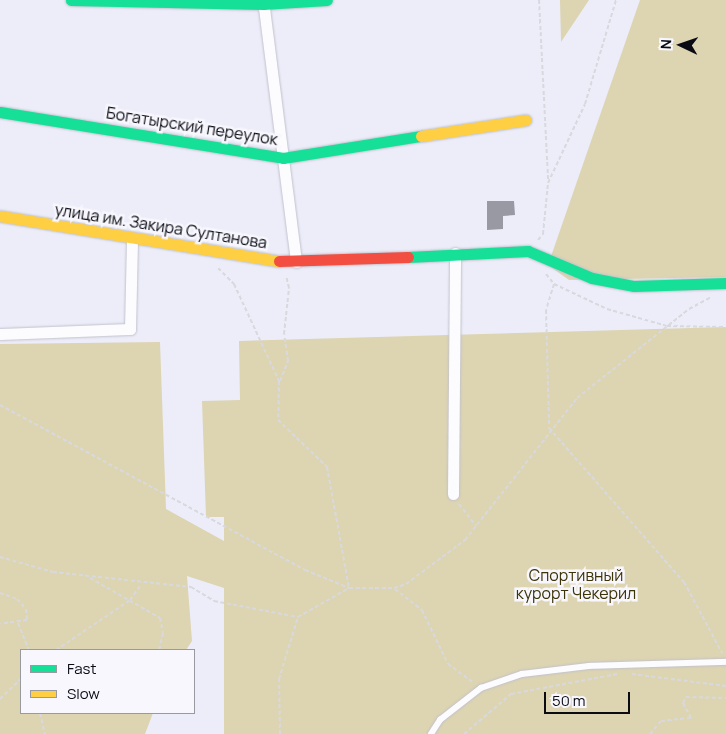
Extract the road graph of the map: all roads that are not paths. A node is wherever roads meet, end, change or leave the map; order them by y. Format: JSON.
{"nodes":[{"id":1,"x":71,"y":0,"type":"edge"},
{"id":2,"x":327,"y":0,"type":"edge"},
{"id":3,"x":263,"y":2,"type":"edge"},
{"id":4,"x":0,"y":112,"type":"edge"},
{"id":5,"x":526,"y":120,"type":"dead end"},
{"id":6,"x":283,"y":158,"type":"junction"},
{"id":7,"x":0,"y":216,"type":"edge"},
{"id":8,"x":132,"y":238,"type":"junction"},
{"id":9,"x":455,"y":253,"type":"junction"},
{"id":10,"x":296,"y":262,"type":"junction"},
{"id":11,"x":726,"y":283,"type":"edge"},
{"id":12,"x":0,"y":334,"type":"edge"},
{"id":13,"x":453,"y":494,"type":"road end"},
{"id":14,"x":726,"y":661,"type":"edge"},
{"id":15,"x":431,"y":734,"type":"edge"}],
"edges":[{"from":1,"to":3,"type":"street"},
{"from":2,"to":3,"type":"street"},
{"from":3,"to":6,"type":"street"},
{"from":4,"to":6,"type":"street","name":"Богатырский переулок"},
{"from":5,"to":6,"type":"street","name":"Богатырский переулок"},
{"from":6,"to":10,"type":"street"},
{"from":7,"to":8,"type":"street","name":"улица им. Закира Султанова"},
{"from":8,"to":10,"type":"street","name":"улица им. Закира Султанова"},
{"from":8,"to":12,"type":"street"},
{"from":9,"to":10,"type":"street","name":"улица им. Закира Султанова"},
{"from":9,"to":11,"type":"street","name":"улица им. Закира Султанова"},
{"from":9,"to":13,"type":"street"},
{"from":14,"to":15,"type":"lane"}]}
